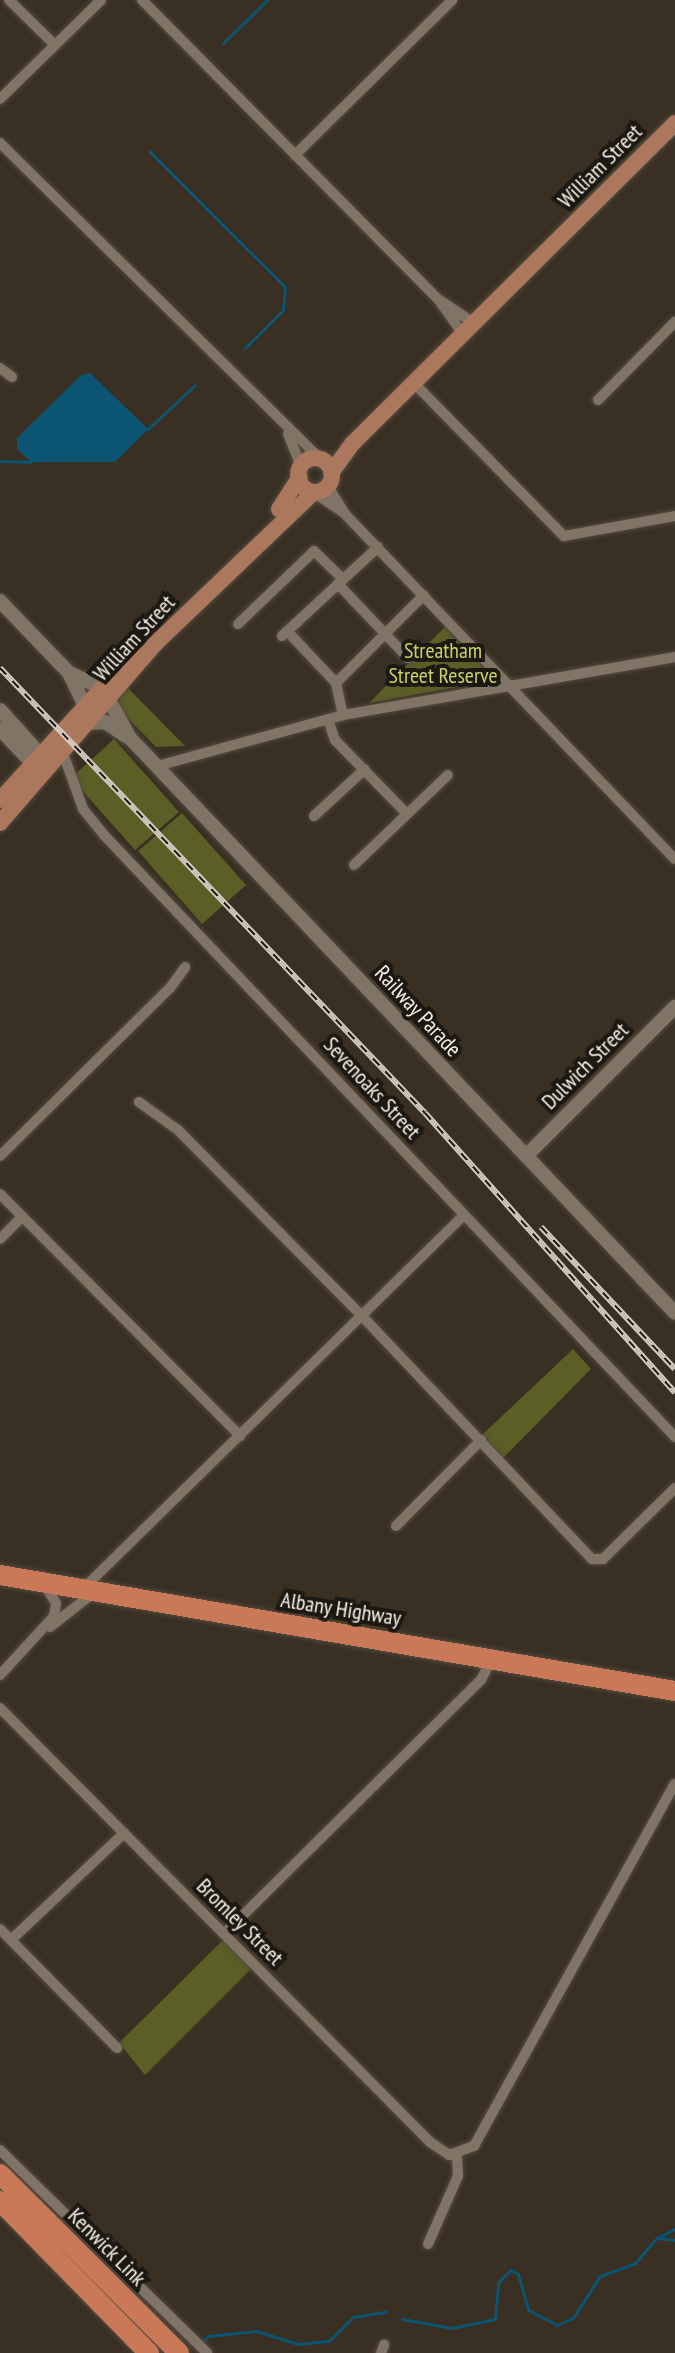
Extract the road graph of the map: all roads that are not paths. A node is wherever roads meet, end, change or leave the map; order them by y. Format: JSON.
{"nodes":[{"id":1,"x":9,"y":0,"type":"edge"},
{"id":2,"x":101,"y":0,"type":"edge"},
{"id":3,"x":142,"y":0,"type":"edge"},
{"id":4,"x":452,"y":0,"type":"edge"},
{"id":5,"x":55,"y":45,"type":"junction"},
{"id":6,"x":0,"y":99,"type":"edge"},
{"id":7,"x":675,"y":123,"type":"edge"},
{"id":8,"x":0,"y":143,"type":"edge"},
{"id":9,"x":295,"y":155,"type":"junction"},
{"id":10,"x":439,"y":300,"type":"junction"},
{"id":11,"x":675,"y":322,"type":"edge"},
{"id":12,"x":468,"y":328,"type":"junction"},
{"id":13,"x":0,"y":368,"type":"edge"},
{"id":14,"x":12,"y":377,"type":"dead end"},
{"id":15,"x":414,"y":383,"type":"junction"},
{"id":16,"x":598,"y":400,"type":"dead end"},
{"id":17,"x":287,"y":432,"type":"junction"},
{"id":18,"x":353,"y":443,"type":"junction"},
{"id":19,"x":319,"y":457,"type":"junction"},
{"id":20,"x":301,"y":473,"type":"junction"},
{"id":21,"x":321,"y":486,"type":"junction"},
{"id":22,"x":675,"y":516,"type":"edge"},
{"id":23,"x":378,"y":547,"type":"junction"},
{"id":24,"x":340,"y":582,"type":"junction"},
{"id":25,"x":424,"y":595,"type":"junction"},
{"id":26,"x":0,"y":601,"type":"edge"},
{"id":27,"x":238,"y":624,"type":"dead end"},
{"id":28,"x":386,"y":635,"type":"junction"},
{"id":29,"x":675,"y":657,"type":"edge"},
{"id":30,"x":408,"y":658,"type":"dead end"},
{"id":31,"x":69,"y":673,"type":"junction"},
{"id":32,"x":336,"y":683,"type":"junction"},
{"id":33,"x":509,"y":684,"type":"junction"},
{"id":34,"x":104,"y":692,"type":"junction"},
{"id":35,"x":84,"y":704,"type":"junction"},
{"id":36,"x":0,"y":710,"type":"edge"},
{"id":37,"x":343,"y":715,"type":"junction"},
{"id":38,"x":328,"y":719,"type":"junction"},
{"id":39,"x":87,"y":723,"type":"junction"},
{"id":40,"x":0,"y":729,"type":"edge"},
{"id":41,"x":130,"y":738,"type":"junction"},
{"id":42,"x":63,"y":753,"type":"junction"},
{"id":43,"x":43,"y":765,"type":"junction"},
{"id":44,"x":157,"y":766,"type":"junction"},
{"id":45,"x":365,"y":769,"type":"junction"},
{"id":46,"x":448,"y":775,"type":"dead end"},
{"id":47,"x":0,"y":800,"type":"edge"},
{"id":48,"x":407,"y":814,"type":"junction"},
{"id":49,"x":314,"y":816,"type":"dead end"},
{"id":50,"x":0,"y":823,"type":"edge"},
{"id":51,"x":675,"y":859,"type":"edge"},
{"id":52,"x":354,"y":865,"type":"dead end"},
{"id":53,"x":185,"y":967,"type":"dead end"},
{"id":54,"x":675,"y":1007,"type":"edge"},
{"id":55,"x":139,"y":1102,"type":"dead end"},
{"id":56,"x":0,"y":1156,"type":"edge"},
{"id":57,"x":526,"y":1156,"type":"junction"},
{"id":58,"x":0,"y":1194,"type":"edge"},
{"id":59,"x":463,"y":1216,"type":"junction"},
{"id":60,"x":22,"y":1217,"type":"junction"},
{"id":61,"x":0,"y":1239,"type":"edge"},
{"id":62,"x":675,"y":1313,"type":"edge"},
{"id":63,"x":362,"y":1316,"type":"junction"},
{"id":64,"x":240,"y":1436,"type":"junction"},
{"id":65,"x":675,"y":1437,"type":"edge"},
{"id":66,"x":481,"y":1440,"type":"junction"},
{"id":67,"x":675,"y":1488,"type":"edge"},
{"id":68,"x":396,"y":1526,"type":"dead end"},
{"id":69,"x":0,"y":1574,"type":"edge"},
{"id":70,"x":46,"y":1587,"type":"junction"},
{"id":71,"x":91,"y":1589,"type":"junction"},
{"id":72,"x":44,"y":1630,"type":"junction"},
{"id":73,"x":492,"y":1657,"type":"junction"},
{"id":74,"x":0,"y":1675,"type":"edge"},
{"id":75,"x":675,"y":1677,"type":"edge"},
{"id":76,"x":675,"y":1691,"type":"edge"},
{"id":77,"x":0,"y":1708,"type":"edge"},
{"id":78,"x":675,"y":1784,"type":"edge"},
{"id":79,"x":124,"y":1833,"type":"junction"},
{"id":80,"x":0,"y":1929,"type":"edge"},
{"id":81,"x":224,"y":1934,"type":"junction"},
{"id":82,"x":11,"y":1940,"type":"junction"},
{"id":83,"x":117,"y":2048,"type":"dead end"},
{"id":84,"x":0,"y":2150,"type":"edge"},
{"id":85,"x":457,"y":2155,"type":"junction"},
{"id":86,"x":0,"y":2174,"type":"edge"},
{"id":87,"x":0,"y":2201,"type":"edge"},
{"id":88,"x":428,"y":2244,"type":"dead end"},
{"id":89,"x":179,"y":2343,"type":"edge"},
{"id":90,"x":149,"y":2353,"type":"edge"},
{"id":91,"x":207,"y":2353,"type":"edge"}],
"edges":[{"from":1,"to":5,"type":"street"},
{"from":2,"to":5,"type":"street"},
{"from":3,"to":9,"type":"street"},
{"from":4,"to":9,"type":"street"},
{"from":5,"to":6,"type":"street"},
{"from":7,"to":12,"type":"main road","name":"William Street"},
{"from":8,"to":17,"type":"street"},
{"from":9,"to":10,"type":"street"},
{"from":10,"to":12,"type":"street"},
{"from":10,"to":12,"type":"street"},
{"from":11,"to":16,"type":"street"},
{"from":12,"to":15,"type":"main road","name":"William Street"},
{"from":13,"to":14,"type":"street"},
{"from":15,"to":18,"type":"main road","name":"William Street"},
{"from":15,"to":22,"type":"street"},
{"from":17,"to":19,"type":"street"},
{"from":17,"to":20,"type":"street"},
{"from":18,"to":19,"type":"main road","name":"William Street"},
{"from":18,"to":21,"type":"main road","name":"William Street"},
{"from":19,"to":20,"type":"main road","name":"William Street"},
{"from":19,"to":21,"type":"main road"},
{"from":20,"to":21,"type":"main road"},
{"from":20,"to":34,"type":"main road","name":"William Street"},
{"from":21,"to":23,"type":"street"},
{"from":21,"to":34,"type":"main road","name":"William Street"},
{"from":23,"to":24,"type":"street"},
{"from":23,"to":25,"type":"street"},
{"from":24,"to":27,"type":"street"},
{"from":24,"to":28,"type":"street"},
{"from":24,"to":32,"type":"street"},
{"from":25,"to":28,"type":"street"},
{"from":25,"to":33,"type":"street"},
{"from":26,"to":31,"type":"street"},
{"from":28,"to":30,"type":"street"},
{"from":28,"to":32,"type":"street"},
{"from":29,"to":33,"type":"street"},
{"from":31,"to":34,"type":"street"},
{"from":31,"to":35,"type":"street"},
{"from":32,"to":37,"type":"street"},
{"from":33,"to":37,"type":"street"},
{"from":33,"to":51,"type":"street"},
{"from":34,"to":35,"type":"main road","name":"William Street"},
{"from":34,"to":39,"type":"main road","name":"William Street"},
{"from":34,"to":41,"type":"street","name":"Railway Parade"},
{"from":35,"to":43,"type":"main road","name":"William Street"},
{"from":36,"to":43,"type":"street"},
{"from":37,"to":38,"type":"street"},
{"from":38,"to":44,"type":"street"},
{"from":38,"to":45,"type":"street"},
{"from":39,"to":41,"type":"street","name":"Railway Parade"},
{"from":39,"to":42,"type":"main road","name":"William Street"},
{"from":40,"to":43,"type":"street"},
{"from":41,"to":44,"type":"street","name":"Railway Parade"},
{"from":42,"to":43,"type":"main road","name":"William Street"},
{"from":42,"to":59,"type":"street","name":"Sevenoaks Street"},
{"from":43,"to":47,"type":"main road","name":"William Street"},
{"from":43,"to":50,"type":"main road","name":"William Street"},
{"from":44,"to":57,"type":"street","name":"Railway Parade"},
{"from":45,"to":48,"type":"street"},
{"from":45,"to":49,"type":"street"},
{"from":46,"to":48,"type":"street"},
{"from":48,"to":52,"type":"street"},
{"from":53,"to":56,"type":"street"},
{"from":54,"to":57,"type":"street","name":"Dulwich Street"},
{"from":55,"to":63,"type":"street"},
{"from":57,"to":62,"type":"street","name":"Railway Parade"},
{"from":58,"to":60,"type":"street"},
{"from":59,"to":63,"type":"street"},
{"from":59,"to":65,"type":"street","name":"Sevenoaks Street"},
{"from":60,"to":61,"type":"street"},
{"from":60,"to":64,"type":"street"},
{"from":63,"to":64,"type":"street"},
{"from":63,"to":66,"type":"street"},
{"from":64,"to":71,"type":"street"},
{"from":66,"to":67,"type":"street"},
{"from":66,"to":68,"type":"street"},
{"from":69,"to":70,"type":"highway","name":"Albany Highway"},
{"from":69,"to":71,"type":"highway","name":"Albany Highway"},
{"from":70,"to":71,"type":"highway","name":"Albany Highway"},
{"from":70,"to":72,"type":"street"},
{"from":71,"to":72,"type":"street"},
{"from":71,"to":73,"type":"highway","name":"Albany Highway"},
{"from":71,"to":75,"type":"highway","name":"Albany Highway"},
{"from":72,"to":74,"type":"street"},
{"from":73,"to":76,"type":"highway","name":"Albany Highway"},
{"from":73,"to":81,"type":"street"},
{"from":77,"to":79,"type":"street","name":"Bromley Street"},
{"from":78,"to":85,"type":"street"},
{"from":79,"to":81,"type":"street","name":"Bromley Street"},
{"from":79,"to":82,"type":"street"},
{"from":80,"to":82,"type":"street"},
{"from":81,"to":85,"type":"street","name":"Bromley Street"},
{"from":82,"to":83,"type":"street"},
{"from":84,"to":89,"type":"street"},
{"from":85,"to":88,"type":"street"},
{"from":86,"to":89,"type":"highway","name":"Kenwick Link"},
{"from":87,"to":90,"type":"highway","name":"Kenwick Link"},
{"from":89,"to":91,"type":"street"}]}
